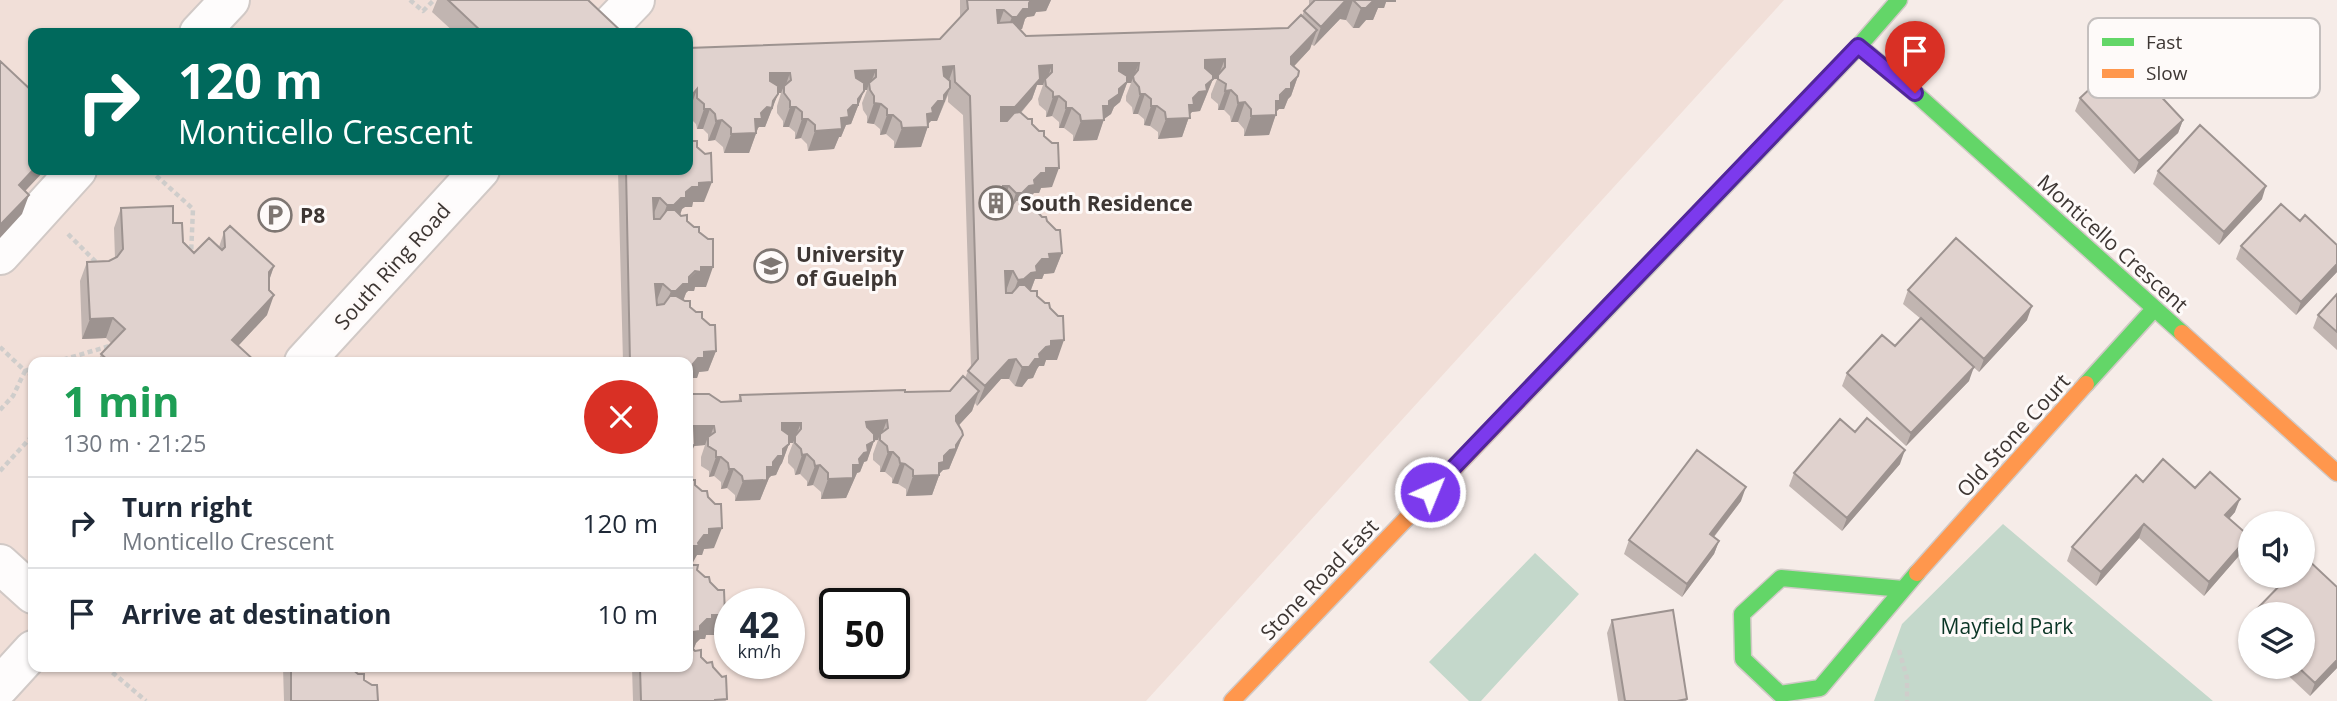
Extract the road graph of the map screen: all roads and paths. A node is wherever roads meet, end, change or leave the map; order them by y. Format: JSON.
{"nodes":[{"id":1,"x":230,"y":0,"type":"edge"},
{"id":2,"x":410,"y":0,"type":"edge"},
{"id":3,"x":435,"y":0,"type":"edge"},
{"id":4,"x":635,"y":0,"type":"edge"},
{"id":5,"x":1899,"y":0,"type":"edge"},
{"id":6,"x":204,"y":28,"type":"edge"},
{"id":7,"x":608,"y":28,"type":"edge"},
{"id":8,"x":1858,"y":46,"type":"junction"},
{"id":9,"x":73,"y":175,"type":"edge"},
{"id":10,"x":156,"y":175,"type":"edge"},
{"id":11,"x":475,"y":175,"type":"edge"},
{"id":12,"x":43,"y":208,"type":"junction"},
{"id":13,"x":0,"y":256,"type":"edge"},
{"id":14,"x":186,"y":261,"type":"edge"},
{"id":15,"x":101,"y":267,"type":"edge"},
{"id":16,"x":2154,"y":309,"type":"junction"},
{"id":17,"x":113,"y":345,"type":"edge"},
{"id":18,"x":0,"y":347,"type":"edge"},
{"id":19,"x":76,"y":357,"type":"edge"},
{"id":20,"x":309,"y":357,"type":"edge"},
{"id":21,"x":28,"y":370,"type":"edge"},
{"id":22,"x":25,"y":371,"type":"junction"},
{"id":23,"x":28,"y":373,"type":"edge"},
{"id":24,"x":0,"y":410,"type":"edge"},
{"id":25,"x":28,"y":440,"type":"edge"},
{"id":26,"x":0,"y":471,"type":"edge"},
{"id":27,"x":2337,"y":473,"type":"edge"},
{"id":28,"x":0,"y":564,"type":"edge"},
{"id":29,"x":28,"y":589,"type":"edge"},
{"id":30,"x":1903,"y":589,"type":"junction"},
{"id":31,"x":28,"y":655,"type":"edge"},
{"id":32,"x":112,"y":672,"type":"edge"},
{"id":33,"x":0,"y":686,"type":"edge"},
{"id":34,"x":16,"y":701,"type":"edge"},
{"id":35,"x":145,"y":701,"type":"edge"},
{"id":36,"x":1232,"y":701,"type":"edge"}],
"edges":[{"from":1,"to":6,"type":"street"},
{"from":2,"to":3,"type":"path"},
{"from":4,"to":7,"type":"street"},
{"from":5,"to":8,"type":"street","name":"Stone Road East"},
{"from":8,"to":16,"type":"street","name":"Monticello Crescent"},
{"from":8,"to":36,"type":"street","name":"Stone Road East"},
{"from":9,"to":12,"type":"street"},
{"from":10,"to":14,"type":"path"},
{"from":11,"to":20,"type":"street","name":"South Ring Road"},
{"from":12,"to":13,"type":"street"},
{"from":12,"to":15,"type":"path"},
{"from":16,"to":27,"type":"street","name":"Monticello Crescent"},
{"from":16,"to":30,"type":"street","name":"Old Stone Court"},
{"from":17,"to":19,"type":"path"},
{"from":18,"to":22,"type":"path"},
{"from":21,"to":22,"type":"path"},
{"from":22,"to":23,"type":"path"},
{"from":22,"to":24,"type":"path"},
{"from":25,"to":26,"type":"path"},
{"from":28,"to":29,"type":"street"},
{"from":30,"to":30,"type":"street","name":"Old Stone Court"},
{"from":31,"to":33,"type":"street"},
{"from":32,"to":35,"type":"path"},
{"from":33,"to":34,"type":"street"}]}
